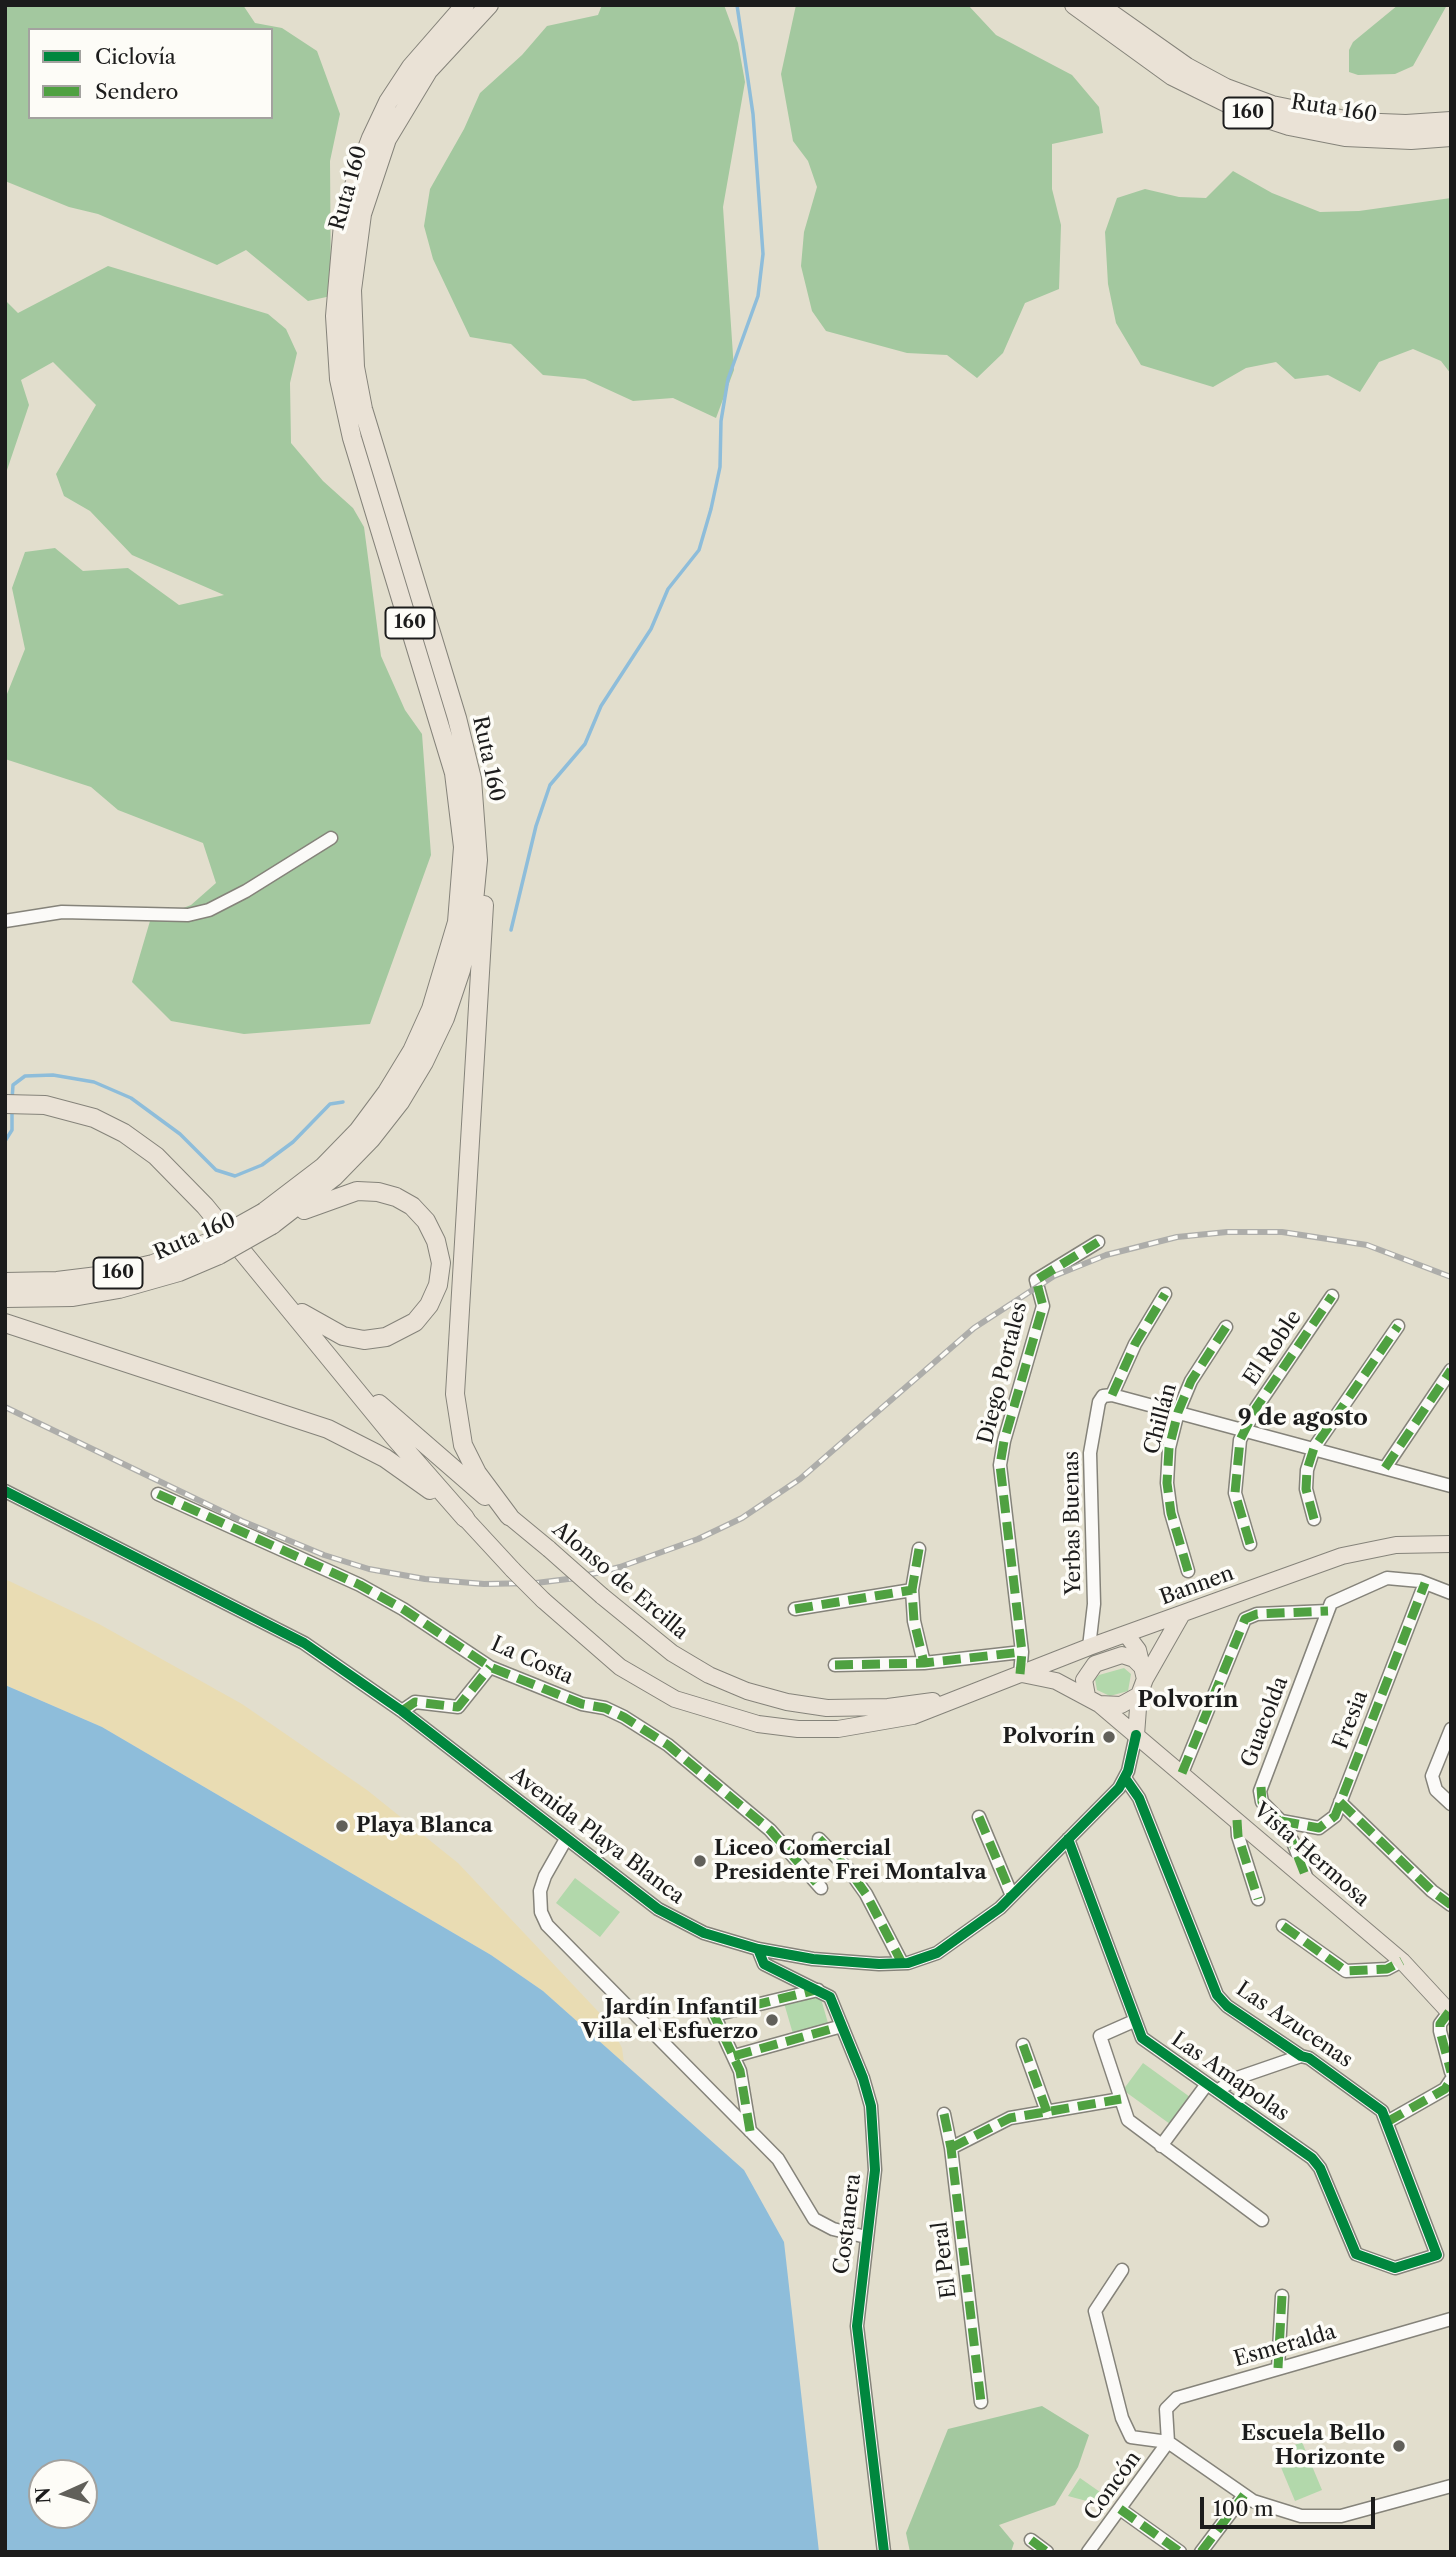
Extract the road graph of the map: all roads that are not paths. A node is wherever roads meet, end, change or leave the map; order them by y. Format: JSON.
{"nodes":[{"id":1,"x":465,"y":5,"type":"edge"},
{"id":2,"x":489,"y":5,"type":"edge"},
{"id":3,"x":1074,"y":5,"type":"edge"},
{"id":4,"x":1099,"y":5,"type":"edge"},
{"id":5,"x":1451,"y":121,"type":"edge"},
{"id":6,"x":1451,"y":137,"type":"edge"},
{"id":7,"x":331,"y":838,"type":"dead end"},
{"id":8,"x":478,"y":839,"type":"junction"},
{"id":9,"x":5,"y":921,"type":"edge"},
{"id":10,"x":7,"y":1104,"type":"edge"},
{"id":11,"x":268,"y":1219,"type":"junction"},
{"id":12,"x":1098,"y":1242,"type":"dead end"},
{"id":13,"x":216,"y":1248,"type":"junction"},
{"id":14,"x":5,"y":1273,"type":"edge"},
{"id":15,"x":57,"y":1282,"type":"junction"},
{"id":16,"x":5,"y":1283,"type":"edge"},
{"id":17,"x":1165,"y":1294,"type":"dead end"},
{"id":18,"x":1332,"y":1296,"type":"dead end"},
{"id":19,"x":280,"y":1297,"type":"junction"},
{"id":20,"x":5,"y":1298,"type":"edge"},
{"id":21,"x":5,"y":1322,"type":"edge"},
{"id":22,"x":1398,"y":1326,"type":"dead end"},
{"id":23,"x":1226,"y":1327,"type":"dead end"},
{"id":24,"x":1451,"y":1370,"type":"edge"},
{"id":25,"x":344,"y":1373,"type":"junction"},
{"id":26,"x":1112,"y":1395,"type":"junction"},
{"id":27,"x":1178,"y":1412,"type":"junction"},
{"id":28,"x":1244,"y":1429,"type":"junction"},
{"id":29,"x":1314,"y":1448,"type":"junction"},
{"id":30,"x":1385,"y":1468,"type":"junction"},
{"id":31,"x":1451,"y":1486,"type":"edge"},
{"id":32,"x":5,"y":1492,"type":"edge"},
{"id":33,"x":158,"y":1494,"type":"dead end"},
{"id":34,"x":509,"y":1516,"type":"junction"},
{"id":35,"x":465,"y":1518,"type":"junction"},
{"id":36,"x":1314,"y":1519,"type":"dead end"},
{"id":37,"x":1451,"y":1544,"type":"edge"},
{"id":38,"x":1250,"y":1545,"type":"dead end"},
{"id":39,"x":919,"y":1549,"type":"dead end"},
{"id":40,"x":1188,"y":1571,"type":"dead end"},
{"id":41,"x":1425,"y":1583,"type":"junction"},
{"id":42,"x":912,"y":1590,"type":"junction"},
{"id":43,"x":1451,"y":1592,"type":"edge"},
{"id":44,"x":795,"y":1609,"type":"dead end"},
{"id":45,"x":1328,"y":1612,"type":"junction"},
{"id":46,"x":1182,"y":1614,"type":"junction"},
{"id":47,"x":1126,"y":1634,"type":"junction"},
{"id":48,"x":1088,"y":1647,"type":"junction"},
{"id":49,"x":1022,"y":1652,"type":"junction"},
{"id":50,"x":924,"y":1663,"type":"junction"},
{"id":51,"x":835,"y":1665,"type":"dead end"},
{"id":52,"x":490,"y":1667,"type":"junction"},
{"id":53,"x":1143,"y":1673,"type":"junction"},
{"id":54,"x":1020,"y":1674,"type":"junction"},
{"id":55,"x":1085,"y":1676,"type":"junction"},
{"id":56,"x":963,"y":1695,"type":"junction"},
{"id":57,"x":1139,"y":1695,"type":"junction"},
{"id":58,"x":1093,"y":1700,"type":"junction"},
{"id":59,"x":402,"y":1711,"type":"junction"},
{"id":60,"x":1451,"y":1729,"type":"edge"},
{"id":61,"x":1136,"y":1735,"type":"junction"},
{"id":62,"x":1182,"y":1773,"type":"junction"},
{"id":63,"x":1125,"y":1778,"type":"junction"},
{"id":64,"x":1340,"y":1802,"type":"junction"},
{"id":65,"x":1451,"y":1804,"type":"edge"},
{"id":66,"x":979,"y":1818,"type":"dead end"},
{"id":67,"x":1237,"y":1820,"type":"junction"},
{"id":68,"x":1280,"y":1821,"type":"junction"},
{"id":69,"x":566,"y":1839,"type":"junction"},
{"id":70,"x":819,"y":1839,"type":"dead end"},
{"id":71,"x":1068,"y":1839,"type":"junction"},
{"id":72,"x":1307,"y":1880,"type":"junction"},
{"id":73,"x":821,"y":1888,"type":"dead end"},
{"id":74,"x":1012,"y":1896,"type":"junction"},
{"id":75,"x":1258,"y":1899,"type":"dead end"},
{"id":76,"x":1451,"y":1905,"type":"edge"},
{"id":77,"x":1283,"y":1926,"type":"dead end"},
{"id":78,"x":758,"y":1949,"type":"junction"},
{"id":79,"x":1402,"y":1961,"type":"junction"},
{"id":80,"x":902,"y":1963,"type":"junction"},
{"id":81,"x":818,"y":1990,"type":"junction"},
{"id":82,"x":1450,"y":2013,"type":"edge"},
{"id":83,"x":1134,"y":2021,"type":"junction"},
{"id":84,"x":842,"y":2026,"type":"junction"},
{"id":85,"x":1023,"y":2045,"type":"dead end"},
{"id":86,"x":734,"y":2056,"type":"junction"},
{"id":87,"x":1301,"y":2056,"type":"junction"},
{"id":88,"x":1451,"y":2072,"type":"edge"},
{"id":89,"x":1451,"y":2080,"type":"edge"},
{"id":90,"x":1212,"y":2087,"type":"junction"},
{"id":91,"x":1121,"y":2099,"type":"junction"},
{"id":92,"x":1046,"y":2112,"type":"junction"},
{"id":93,"x":944,"y":2114,"type":"dead end"},
{"id":94,"x":1387,"y":2122,"type":"junction"},
{"id":95,"x":750,"y":2131,"type":"junction"},
{"id":96,"x":1161,"y":2146,"type":"junction"},
{"id":97,"x":951,"y":2148,"type":"junction"},
{"id":98,"x":1262,"y":2220,"type":"dead end"},
{"id":99,"x":866,"y":2237,"type":"junction"},
{"id":100,"x":1437,"y":2255,"type":"joint"},
{"id":101,"x":1122,"y":2270,"type":"dead end"},
{"id":102,"x":1282,"y":2296,"type":"dead end"},
{"id":103,"x":1451,"y":2319,"type":"edge"},
{"id":104,"x":1278,"y":2368,"type":"junction"},
{"id":105,"x":981,"y":2402,"type":"dead end"},
{"id":106,"x":1168,"y":2442,"type":"junction"},
{"id":107,"x":1451,"y":2486,"type":"edge"},
{"id":108,"x":1244,"y":2495,"type":"junction"},
{"id":109,"x":1120,"y":2509,"type":"junction"},
{"id":110,"x":1031,"y":2540,"type":"dead end"},
{"id":111,"x":884,"y":2552,"type":"edge"},
{"id":112,"x":1047,"y":2552,"type":"edge"},
{"id":113,"x":1088,"y":2552,"type":"edge"},
{"id":114,"x":1180,"y":2552,"type":"edge"},
{"id":115,"x":1201,"y":2552,"type":"edge"}],
"edges":[{"from":1,"to":11,"type":"highway","name":"Ruta 160","number":"160"},
{"from":2,"to":8,"type":"highway","name":"Ruta 160","number":"160"},
{"from":3,"to":6,"type":"highway","name":"Ruta 160","number":"160"},
{"from":4,"to":5,"type":"highway","name":"Ruta 160","number":"160"},
{"from":7,"to":9,"type":"street"},
{"from":8,"to":11,"type":"highway","name":"Ruta 160","number":"160"},
{"from":8,"to":34,"type":"highway"},
{"from":10,"to":19,"type":"highway"},
{"from":11,"to":13,"type":"highway","name":"Ruta 160","number":"160","bridge":true},
{"from":11,"to":19,"type":"highway"},
{"from":12,"to":49,"type":"street","name":"Diego Portales"},
{"from":13,"to":15,"type":"highway","name":"Ruta 160","number":"160"},
{"from":13,"to":20,"type":"highway","name":"Ruta 160","number":"160"},
{"from":14,"to":15,"type":"highway"},
{"from":15,"to":16,"type":"highway","name":"Ruta 160","number":"160"},
{"from":17,"to":26,"type":"street","name":"Yerbas Buenas"},
{"from":18,"to":28,"type":"street","name":"El Roble"},
{"from":19,"to":25,"type":"highway"},
{"from":21,"to":35,"type":"highway"},
{"from":22,"to":29,"type":"street"},
{"from":23,"to":27,"type":"street","name":"Chillán"},
{"from":24,"to":30,"type":"street"},
{"from":25,"to":34,"type":"highway"},
{"from":25,"to":35,"type":"highway"},
{"from":26,"to":27,"type":"street"},
{"from":26,"to":48,"type":"street","name":"Yerbas Buenas"},
{"from":27,"to":28,"type":"street"},
{"from":27,"to":40,"type":"street","name":"Chillán"},
{"from":28,"to":29,"type":"street"},
{"from":28,"to":38,"type":"street","name":"El Roble"},
{"from":29,"to":30,"type":"street"},
{"from":29,"to":36,"type":"street"},
{"from":30,"to":31,"type":"street"},
{"from":32,"to":59,"type":"street","name":"Avenida Playa Blanca"},
{"from":33,"to":52,"type":"street","name":"La Costa"},
{"from":34,"to":56,"type":"main road","name":"Alonso de Ercilla","bridge":true},
{"from":35,"to":56,"type":"main road","bridge":true},
{"from":37,"to":46,"type":"main road","name":"Bannen"},
{"from":39,"to":42,"type":"street"},
{"from":41,"to":43,"type":"street"},
{"from":41,"to":45,"type":"street"},
{"from":41,"to":64,"type":"street","name":"Fresia"},
{"from":42,"to":44,"type":"street"},
{"from":42,"to":50,"type":"street"},
{"from":45,"to":62,"type":"street"},
{"from":45,"to":68,"type":"street","name":"Guacolda"},
{"from":46,"to":47,"type":"main road","name":"Bannen"},
{"from":46,"to":53,"type":"main road"},
{"from":47,"to":48,"type":"main road","name":"Bannen"},
{"from":47,"to":53,"type":"main road"},
{"from":48,"to":54,"type":"main road","name":"Bannen"},
{"from":48,"to":55,"type":"main road"},
{"from":49,"to":50,"type":"street"},
{"from":49,"to":54,"type":"street","name":"Diego Portales"},
{"from":50,"to":51,"type":"street"},
{"from":52,"to":59,"type":"street"},
{"from":52,"to":73,"type":"street","name":"La Costa"},
{"from":53,"to":55,"type":"main road"},
{"from":53,"to":57,"type":"main road"},
{"from":54,"to":56,"type":"main road","name":"Bannen"},
{"from":54,"to":58,"type":"main road","name":"Vista Hermosa"},
{"from":55,"to":58,"type":"main road"},
{"from":57,"to":58,"type":"main road"},
{"from":57,"to":61,"type":"main road"},
{"from":58,"to":61,"type":"main road","name":"Vista Hermosa"},
{"from":59,"to":69,"type":"street","name":"Avenida Playa Blanca"},
{"from":60,"to":65,"type":"street"},
{"from":61,"to":62,"type":"main road","name":"Vista Hermosa"},
{"from":61,"to":63,"type":"street","name":"Avenida Playa Blanca"},
{"from":62,"to":67,"type":"main road","name":"Vista Hermosa"},
{"from":63,"to":71,"type":"street","name":"Avenida Playa Blanca"},
{"from":63,"to":87,"type":"street","name":"Las Azucenas"},
{"from":64,"to":68,"type":"street","name":"Fresia"},
{"from":64,"to":76,"type":"street"},
{"from":66,"to":74,"type":"street"},
{"from":67,"to":72,"type":"main road","name":"Vista Hermosa"},
{"from":67,"to":75,"type":"street"},
{"from":68,"to":72,"type":"street","name":"Guacolda"},
{"from":69,"to":78,"type":"street","name":"Avenida Playa Blanca"},
{"from":69,"to":95,"type":"street","name":"Costanera"},
{"from":70,"to":80,"type":"street"},
{"from":71,"to":74,"type":"street","name":"Avenida Playa Blanca"},
{"from":71,"to":83,"type":"street","name":"Las Amapolas"},
{"from":72,"to":79,"type":"main road","name":"Vista Hermosa"},
{"from":74,"to":80,"type":"street","name":"Avenida Playa Blanca"},
{"from":77,"to":79,"type":"street"},
{"from":78,"to":80,"type":"street","name":"Avenida Playa Blanca"},
{"from":78,"to":81,"type":"street","name":"Costanera"},
{"from":79,"to":82,"type":"main road","name":"Vista Hermosa"},
{"from":81,"to":84,"type":"street","name":"Costanera"},
{"from":81,"to":86,"type":"street"},
{"from":82,"to":88,"type":"street"},
{"from":83,"to":90,"type":"street","name":"Las Amapolas"},
{"from":83,"to":91,"type":"street"},
{"from":84,"to":86,"type":"street"},
{"from":84,"to":99,"type":"street","name":"Costanera"},
{"from":85,"to":92,"type":"street"},
{"from":86,"to":95,"type":"street"},
{"from":87,"to":90,"type":"street"},
{"from":87,"to":94,"type":"street","name":"Las Azucenas"},
{"from":89,"to":94,"type":"street"},
{"from":90,"to":96,"type":"street"},
{"from":90,"to":100,"type":"street","name":"Las Amapolas"},
{"from":91,"to":92,"type":"street"},
{"from":91,"to":96,"type":"street"},
{"from":92,"to":97,"type":"street"},
{"from":93,"to":97,"type":"street","name":"El Peral"},
{"from":94,"to":100,"type":"street","name":"Las Azucenas"},
{"from":95,"to":99,"type":"street","name":"Costanera"},
{"from":96,"to":98,"type":"street"},
{"from":97,"to":105,"type":"street","name":"El Peral"},
{"from":99,"to":111,"type":"street","name":"Costanera"},
{"from":101,"to":106,"type":"street"},
{"from":102,"to":104,"type":"street"},
{"from":103,"to":104,"type":"street","name":"Esmeralda"},
{"from":104,"to":106,"type":"street","name":"Esmeralda"},
{"from":106,"to":108,"type":"street"},
{"from":106,"to":109,"type":"street","name":"Concón"},
{"from":107,"to":108,"type":"street"},
{"from":108,"to":115,"type":"street"},
{"from":109,"to":113,"type":"street","name":"Concón"},
{"from":109,"to":114,"type":"street"},
{"from":110,"to":112,"type":"street"}]}
